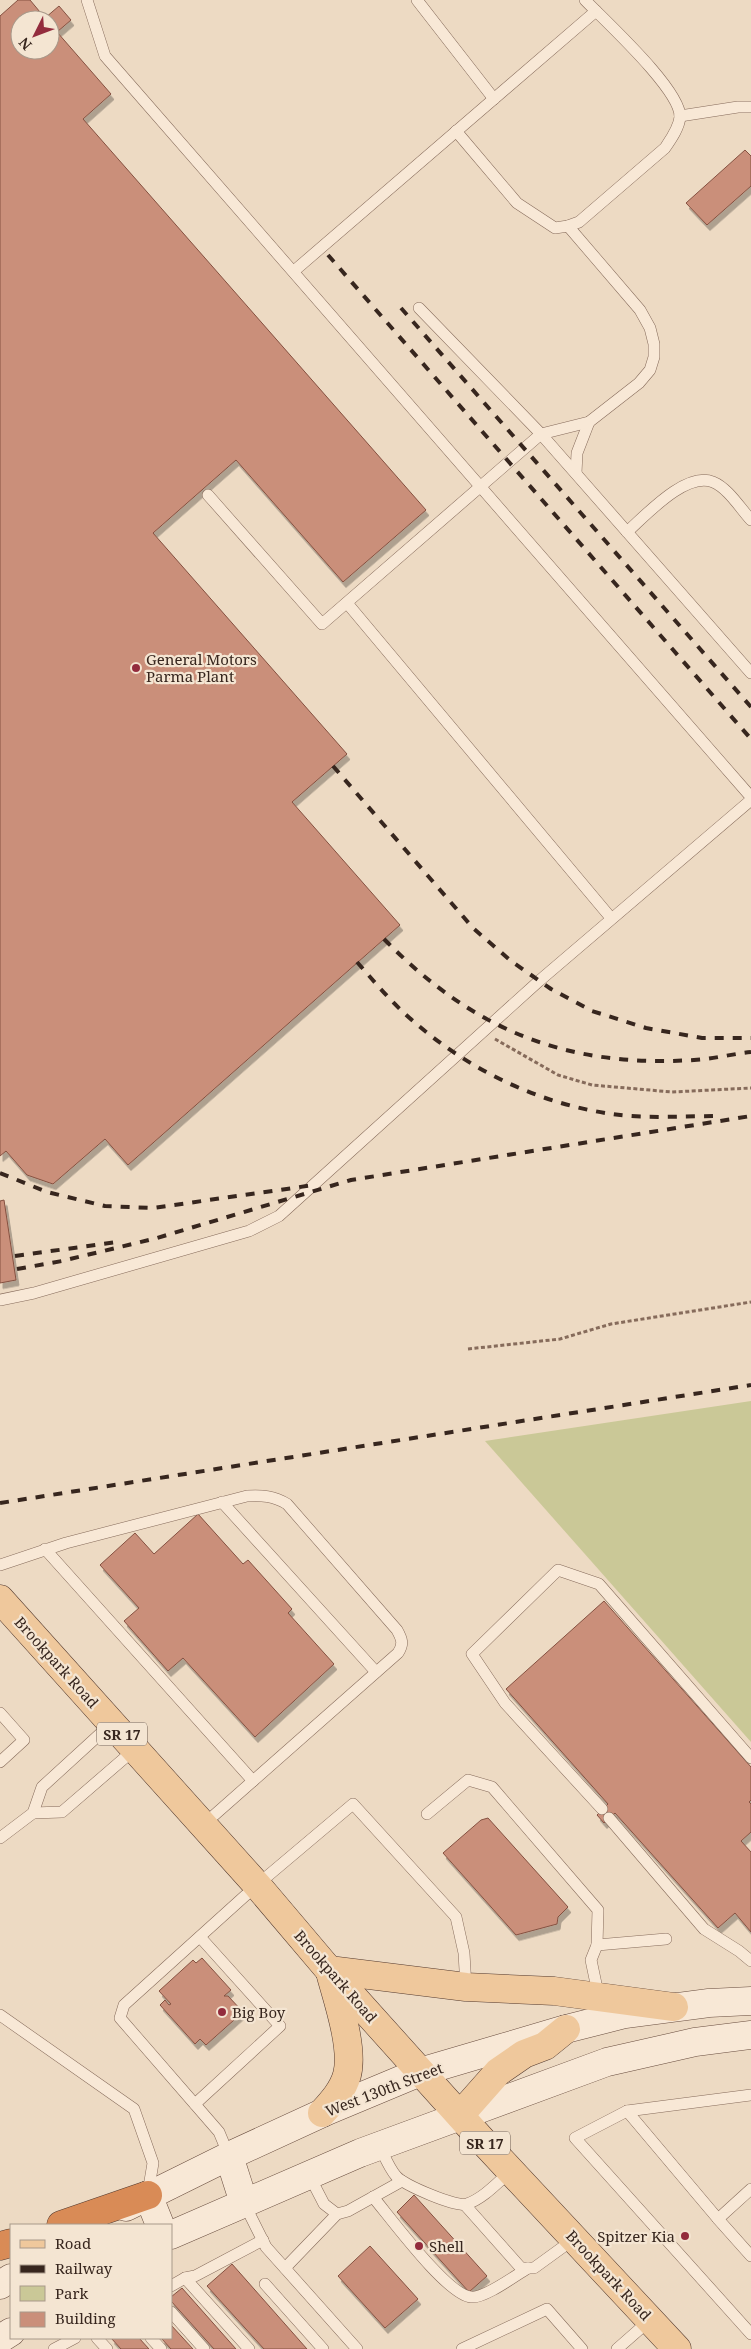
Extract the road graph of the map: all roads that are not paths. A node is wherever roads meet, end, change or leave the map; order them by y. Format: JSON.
{"nodes":[{"id":1,"x":87,"y":0,"type":"edge"},
{"id":2,"x":417,"y":0,"type":"edge"},
{"id":3,"x":585,"y":0,"type":"edge"},
{"id":4,"x":596,"y":11,"type":"junction"},
{"id":5,"x":494,"y":99,"type":"junction"},
{"id":6,"x":751,"y":107,"type":"edge"},
{"id":7,"x":680,"y":116,"type":"junction"},
{"id":8,"x":456,"y":131,"type":"junction"},
{"id":9,"x":568,"y":226,"type":"junction"},
{"id":10,"x":294,"y":271,"type":"junction"},
{"id":11,"x":419,"y":308,"type":"dead end"},
{"id":12,"x":589,"y":422,"type":"junction"},
{"id":13,"x":542,"y":434,"type":"junction"},
{"id":14,"x":576,"y":474,"type":"junction"},
{"id":15,"x":482,"y":486,"type":"junction"},
{"id":16,"x":208,"y":494,"type":"dead end"},
{"id":17,"x":751,"y":520,"type":"edge"},
{"id":18,"x":627,"y":532,"type":"junction"},
{"id":19,"x":347,"y":603,"type":"junction"},
{"id":20,"x":750,"y":671,"type":"edge"},
{"id":21,"x":751,"y":798,"type":"edge"},
{"id":22,"x":611,"y":918,"type":"junction"},
{"id":23,"x":0,"y":1300,"type":"edge"},
{"id":24,"x":222,"y":1502,"type":"junction"},
{"id":25,"x":45,"y":1549,"type":"junction"},
{"id":26,"x":0,"y":1566,"type":"edge"},
{"id":27,"x":0,"y":1599,"type":"edge"},
{"id":28,"x":376,"y":1672,"type":"junction"},
{"id":29,"x":0,"y":1712,"type":"edge"},
{"id":30,"x":112,"y":1723,"type":"junction"},
{"id":31,"x":135,"y":1750,"type":"junction"},
{"id":32,"x":751,"y":1758,"type":"edge"},
{"id":33,"x":0,"y":1762,"type":"edge"},
{"id":34,"x":253,"y":1781,"type":"junction"},
{"id":35,"x":34,"y":1813,"type":"junction"},
{"id":36,"x":427,"y":1814,"type":"dead end"},
{"id":37,"x":203,"y":1825,"type":"junction"},
{"id":38,"x":0,"y":1838,"type":"edge"},
{"id":39,"x":257,"y":1885,"type":"junction"},
{"id":40,"x":200,"y":1937,"type":"junction"},
{"id":41,"x":666,"y":1939,"type":"dead end"},
{"id":42,"x":597,"y":1944,"type":"junction"},
{"id":43,"x":751,"y":1961,"type":"edge"},
{"id":44,"x":329,"y":1970,"type":"junction"},
{"id":45,"x":466,"y":1987,"type":"junction"},
{"id":46,"x":751,"y":2001,"type":"edge"},
{"id":47,"x":602,"y":2008,"type":"junction"},
{"id":48,"x":0,"y":2015,"type":"edge"},
{"id":49,"x":566,"y":2029,"type":"junction"},
{"id":50,"x":751,"y":2035,"type":"edge"},
{"id":51,"x":607,"y":2062,"type":"junction"},
{"id":52,"x":420,"y":2072,"type":"junction"},
{"id":53,"x":751,"y":2095,"type":"edge"},
{"id":54,"x":195,"y":2104,"type":"junction"},
{"id":55,"x":627,"y":2111,"type":"junction"},
{"id":56,"x":322,"y":2113,"type":"junction"},
{"id":57,"x":460,"y":2115,"type":"junction"},
{"id":58,"x":379,"y":2146,"type":"junction"},
{"id":59,"x":229,"y":2156,"type":"junction"},
{"id":60,"x":512,"y":2170,"type":"junction"},
{"id":61,"x":309,"y":2175,"type":"junction"},
{"id":62,"x":402,"y":2181,"type":"junction"},
{"id":63,"x":751,"y":2189,"type":"edge"},
{"id":64,"x":148,"y":2195,"type":"junction"},
{"id":65,"x":373,"y":2197,"type":"junction"},
{"id":66,"x":244,"y":2202,"type":"junction"},
{"id":67,"x":465,"y":2205,"type":"junction"},
{"id":68,"x":338,"y":2214,"type":"junction"},
{"id":69,"x":718,"y":2218,"type":"junction"},
{"id":70,"x":64,"y":2224,"type":"edge"},
{"id":71,"x":97,"y":2224,"type":"edge"},
{"id":72,"x":160,"y":2224,"type":"edge"},
{"id":73,"x":172,"y":2236,"type":"edge"},
{"id":74,"x":575,"y":2238,"type":"junction"},
{"id":75,"x":263,"y":2240,"type":"junction"},
{"id":76,"x":751,"y":2256,"type":"edge"},
{"id":77,"x":285,"y":2268,"type":"junction"},
{"id":78,"x":528,"y":2268,"type":"junction"},
{"id":79,"x":186,"y":2278,"type":"junction"},
{"id":80,"x":265,"y":2284,"type":"dead end"},
{"id":81,"x":172,"y":2285,"type":"edge"},
{"id":82,"x":172,"y":2313,"type":"edge"},
{"id":83,"x":650,"y":2320,"type":"junction"},
{"id":84,"x":751,"y":2334,"type":"edge"},
{"id":85,"x":73,"y":2339,"type":"edge"},
{"id":86,"x":98,"y":2339,"type":"edge"},
{"id":87,"x":152,"y":2339,"type":"edge"},
{"id":88,"x":54,"y":2349,"type":"edge"},
{"id":89,"x":107,"y":2349,"type":"edge"},
{"id":90,"x":161,"y":2349,"type":"edge"},
{"id":91,"x":204,"y":2349,"type":"edge"},
{"id":92,"x":249,"y":2349,"type":"edge"},
{"id":93,"x":323,"y":2349,"type":"edge"},
{"id":94,"x":357,"y":2349,"type":"edge"},
{"id":95,"x":462,"y":2349,"type":"edge"},
{"id":96,"x":582,"y":2349,"type":"edge"},
{"id":97,"x":617,"y":2349,"type":"edge"},
{"id":98,"x":677,"y":2349,"type":"edge"}],
"edges":[{"from":1,"to":10,"type":"lane"},
{"from":2,"to":5,"type":"lane"},
{"from":3,"to":4,"type":"lane"},
{"from":4,"to":5,"type":"lane"},
{"from":4,"to":7,"type":"lane"},
{"from":5,"to":8,"type":"lane"},
{"from":6,"to":7,"type":"lane"},
{"from":7,"to":9,"type":"lane"},
{"from":8,"to":9,"type":"lane"},
{"from":8,"to":10,"type":"lane"},
{"from":9,"to":12,"type":"lane"},
{"from":10,"to":15,"type":"lane"},
{"from":11,"to":13,"type":"lane"},
{"from":12,"to":13,"type":"lane"},
{"from":12,"to":14,"type":"lane"},
{"from":13,"to":14,"type":"lane"},
{"from":13,"to":15,"type":"lane"},
{"from":14,"to":18,"type":"lane"},
{"from":15,"to":19,"type":"lane"},
{"from":15,"to":21,"type":"lane"},
{"from":16,"to":19,"type":"lane"},
{"from":17,"to":18,"type":"lane"},
{"from":18,"to":20,"type":"lane"},
{"from":19,"to":22,"type":"lane"},
{"from":21,"to":22,"type":"lane"},
{"from":22,"to":23,"type":"lane"},
{"from":24,"to":25,"type":"lane"},
{"from":24,"to":28,"type":"lane"},
{"from":24,"to":28,"type":"lane"},
{"from":25,"to":26,"type":"lane"},
{"from":25,"to":34,"type":"lane"},
{"from":27,"to":30,"type":"main road","name":"Brookpark Road","number":"SR 17"},
{"from":28,"to":34,"type":"lane"},
{"from":29,"to":33,"type":"lane"},
{"from":30,"to":31,"type":"main road","name":"Brookpark Road","number":"SR 17"},
{"from":30,"to":35,"type":"lane"},
{"from":31,"to":35,"type":"lane"},
{"from":31,"to":37,"type":"main road","name":"Brookpark Road","number":"SR 17"},
{"from":32,"to":43,"type":"lane"},
{"from":34,"to":37,"type":"lane"},
{"from":35,"to":38,"type":"lane"},
{"from":36,"to":42,"type":"lane"},
{"from":37,"to":39,"type":"main road","name":"Brookpark Road","number":"SR 17"},
{"from":39,"to":40,"type":"lane"},
{"from":39,"to":44,"type":"main road","name":"Brookpark Road","number":"SR 17"},
{"from":39,"to":45,"type":"lane"},
{"from":40,"to":54,"type":"lane"},
{"from":40,"to":54,"type":"lane"},
{"from":41,"to":42,"type":"lane"},
{"from":42,"to":47,"type":"lane"},
{"from":44,"to":45,"type":"main road"},
{"from":44,"to":52,"type":"main road","name":"Brookpark Road","number":"SR 17"},
{"from":44,"to":56,"type":"main road"},
{"from":45,"to":47,"type":"main road"},
{"from":46,"to":47,"type":"main road"},
{"from":47,"to":49,"type":"main road","name":"West 130th Street"},
{"from":47,"to":51,"type":"main road"},
{"from":48,"to":64,"type":"lane"},
{"from":49,"to":52,"type":"main road","name":"West 130th Street"},
{"from":49,"to":57,"type":"main road"},
{"from":50,"to":51,"type":"main road"},
{"from":51,"to":57,"type":"main road"},
{"from":52,"to":56,"type":"main road","name":"West 130th Street"},
{"from":52,"to":57,"type":"main road","name":"Brookpark Road","number":"SR 17"},
{"from":53,"to":55,"type":"lane"},
{"from":54,"to":59,"type":"lane"},
{"from":55,"to":69,"type":"lane"},
{"from":55,"to":84,"type":"lane"},
{"from":56,"to":59,"type":"main road","name":"West 130th Street"},
{"from":57,"to":58,"type":"main road"},
{"from":57,"to":60,"type":"main road","name":"Brookpark Road","number":"SR 17"},
{"from":58,"to":61,"type":"main road"},
{"from":58,"to":62,"type":"lane"},
{"from":59,"to":64,"type":"main road","name":"West 130th Street"},
{"from":59,"to":66,"type":"main road"},
{"from":60,"to":67,"type":"lane"},
{"from":60,"to":74,"type":"main road","name":"Brookpark Road","number":"SR 17"},
{"from":61,"to":66,"type":"main road"},
{"from":61,"to":68,"type":"lane"},
{"from":62,"to":65,"type":"lane"},
{"from":62,"to":67,"type":"lane"},
{"from":63,"to":69,"type":"lane"},
{"from":64,"to":70,"type":"highway"},
{"from":64,"to":71,"type":"main road","name":"West 130th Street"},
{"from":64,"to":72,"type":"main road"},
{"from":65,"to":68,"type":"lane"},
{"from":65,"to":78,"type":"lane"},
{"from":66,"to":73,"type":"main road"},
{"from":66,"to":75,"type":"lane"},
{"from":67,"to":78,"type":"lane"},
{"from":68,"to":77,"type":"lane"},
{"from":69,"to":76,"type":"lane"},
{"from":74,"to":78,"type":"lane"},
{"from":74,"to":83,"type":"main road","name":"Brookpark Road","number":"SR 17"},
{"from":75,"to":77,"type":"lane"},
{"from":75,"to":79,"type":"lane"},
{"from":77,"to":94,"type":"lane"},
{"from":79,"to":81,"type":"lane"},
{"from":79,"to":92,"type":"lane"},
{"from":80,"to":93,"type":"lane"},
{"from":82,"to":91,"type":"lane"},
{"from":83,"to":97,"type":"lane"},
{"from":83,"to":98,"type":"main road","name":"Brookpark Road","number":"SR 17"},
{"from":85,"to":88,"type":"lane"},
{"from":86,"to":89,"type":"lane"},
{"from":87,"to":90,"type":"lane"},
{"from":95,"to":96,"type":"lane"}]}
